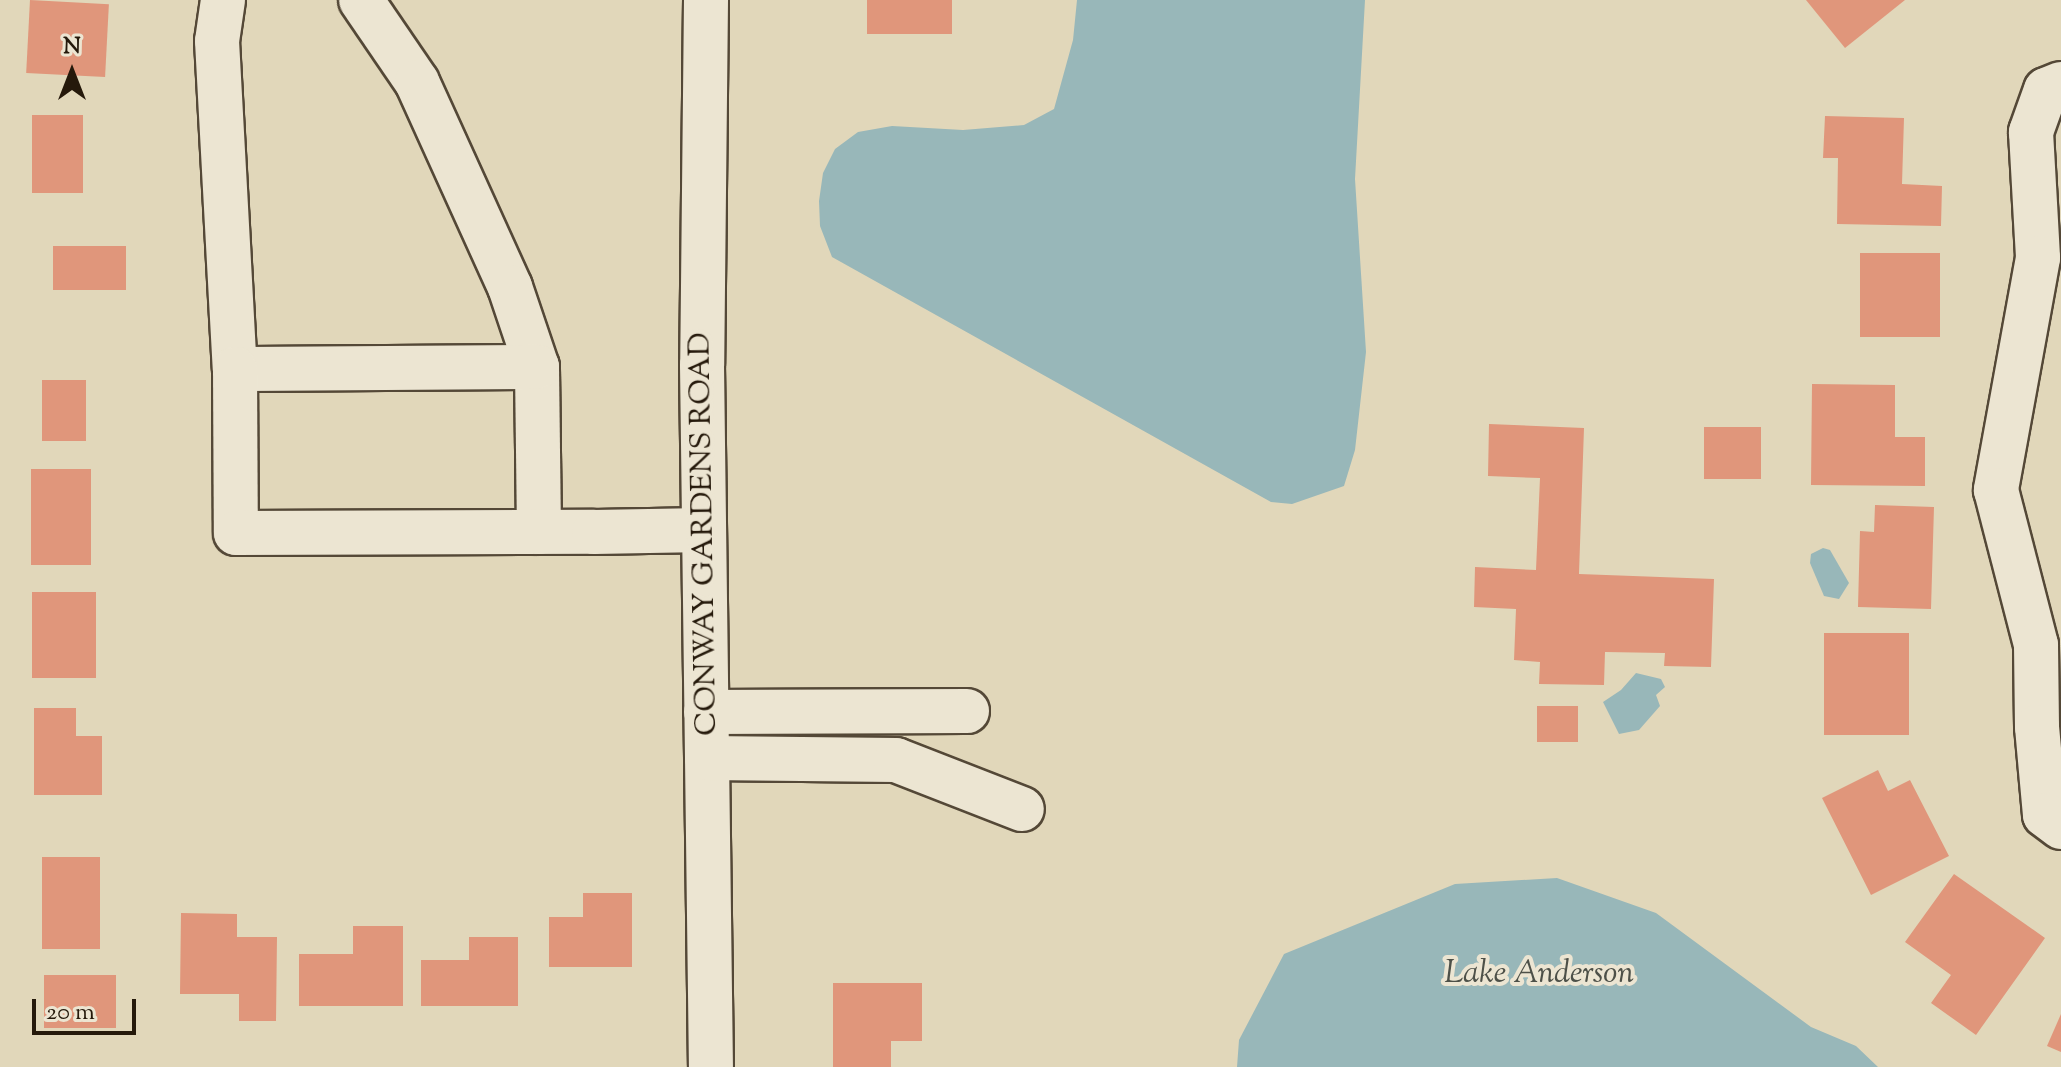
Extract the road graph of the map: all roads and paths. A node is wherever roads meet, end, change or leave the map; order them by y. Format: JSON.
{"nodes":[{"id":1,"x":223,"y":0,"type":"edge"},
{"id":2,"x":361,"y":0,"type":"edge"},
{"id":3,"x":706,"y":0,"type":"edge"},
{"id":4,"x":2061,"y":84,"type":"edge"},
{"id":5,"x":537,"y":367,"type":"junction"},
{"id":6,"x":235,"y":369,"type":"junction"},
{"id":7,"x":704,"y":530,"type":"junction"},
{"id":8,"x":539,"y":532,"type":"junction"},
{"id":9,"x":967,"y":711,"type":"dead end"},
{"id":10,"x":706,"y":712,"type":"junction"},
{"id":11,"x":707,"y":758,"type":"junction"},
{"id":12,"x":1022,"y":809,"type":"dead end"},
{"id":13,"x":2061,"y":827,"type":"edge"},
{"id":14,"x":711,"y":1067,"type":"edge"}],
"edges":[{"from":1,"to":6,"type":"street"},
{"from":2,"to":5,"type":"street"},
{"from":3,"to":7,"type":"street","name":"CONWAY GARDENS ROAD"},
{"from":4,"to":13,"type":"street"},
{"from":5,"to":6,"type":"street"},
{"from":5,"to":8,"type":"street"},
{"from":6,"to":8,"type":"street"},
{"from":7,"to":8,"type":"street"},
{"from":7,"to":10,"type":"street","name":"CONWAY GARDENS ROAD"},
{"from":9,"to":10,"type":"street"},
{"from":10,"to":11,"type":"street","name":"CONWAY GARDENS ROAD"},
{"from":11,"to":12,"type":"street"},
{"from":11,"to":14,"type":"street","name":"CONWAY GARDENS ROAD"}]}
